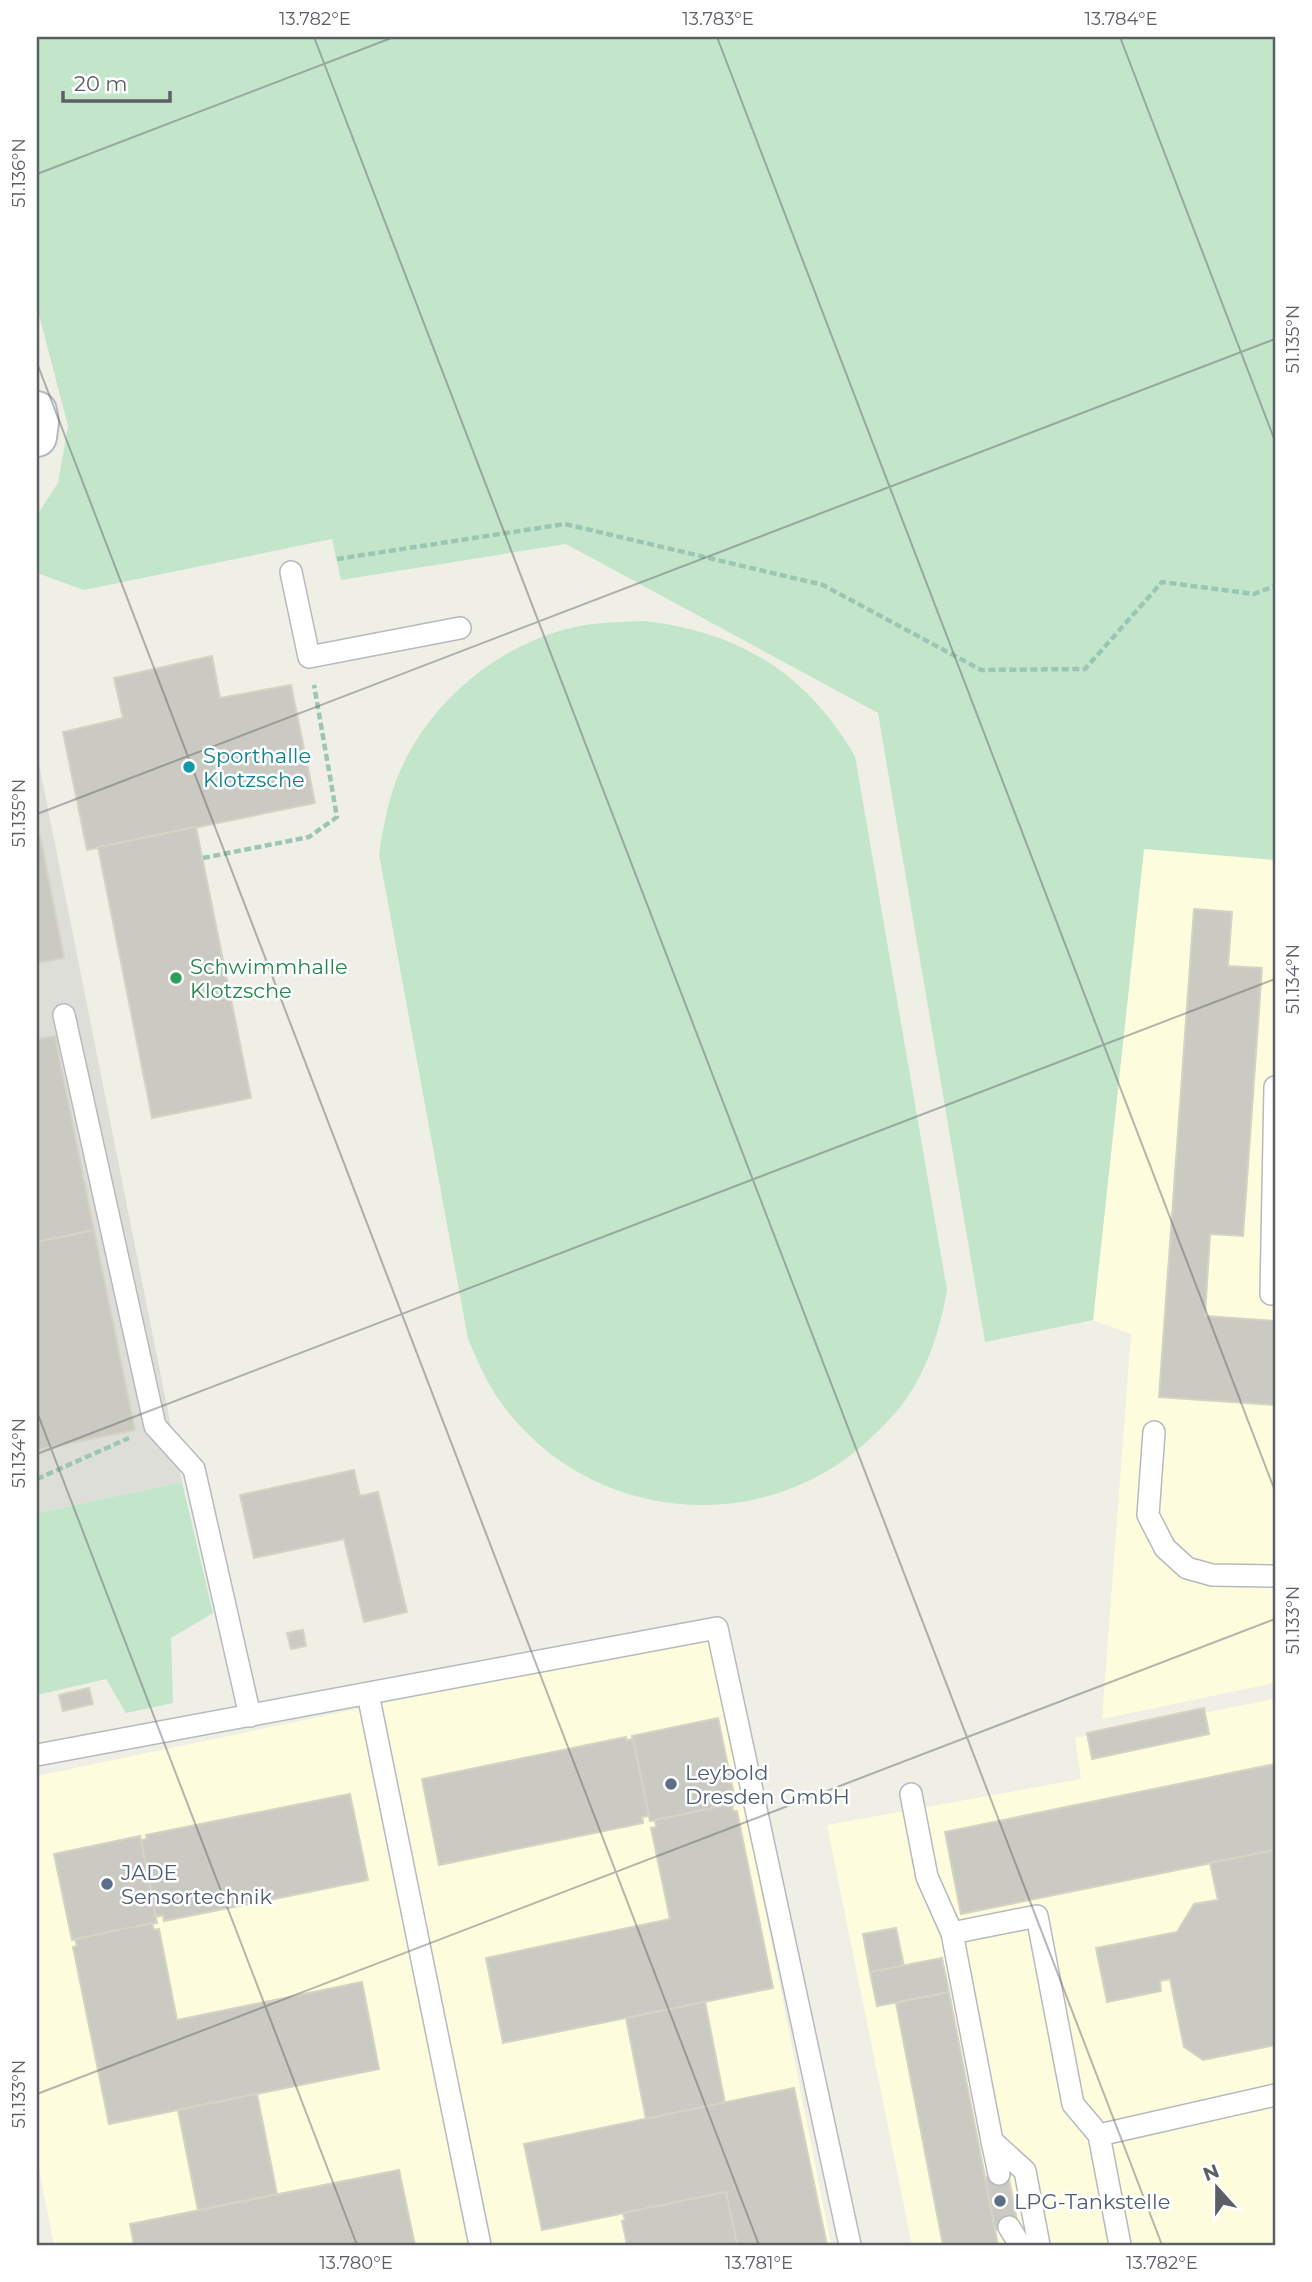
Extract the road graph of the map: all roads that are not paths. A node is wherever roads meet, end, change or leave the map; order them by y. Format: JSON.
{"nodes":[{"id":1,"x":37,"y":411,"type":"edge"},
{"id":2,"x":37,"y":438,"type":"edge"},
{"id":3,"x":291,"y":572,"type":"dead end"},
{"id":4,"x":460,"y":628,"type":"dead end"},
{"id":5,"x":64,"y":1015,"type":"dead end"},
{"id":6,"x":1275,"y":1087,"type":"edge"},
{"id":7,"x":1275,"y":1149,"type":"edge"},
{"id":8,"x":1275,"y":1294,"type":"edge"},
{"id":9,"x":1154,"y":1432,"type":"dead end"},
{"id":10,"x":1275,"y":1576,"type":"edge"},
{"id":11,"x":368,"y":1694,"type":"junction"},
{"id":12,"x":250,"y":1716,"type":"junction"},
{"id":13,"x":37,"y":1755,"type":"edge"},
{"id":14,"x":911,"y":1794,"type":"dead end"},
{"id":15,"x":953,"y":1933,"type":"junction"},
{"id":16,"x":1275,"y":2095,"type":"edge"},
{"id":17,"x":1099,"y":2135,"type":"junction"},
{"id":18,"x":992,"y":2141,"type":"junction"},
{"id":19,"x":999,"y":2174,"type":"dead end"},
{"id":20,"x":480,"y":2245,"type":"edge"},
{"id":21,"x":850,"y":2245,"type":"edge"},
{"id":22,"x":1039,"y":2245,"type":"edge"},
{"id":23,"x":1120,"y":2245,"type":"edge"}],
"edges":[{"from":1,"to":2,"type":"street"},
{"from":3,"to":4,"type":"lane"},
{"from":5,"to":12,"type":"lane"},
{"from":6,"to":7,"type":"lane"},
{"from":7,"to":8,"type":"lane"},
{"from":9,"to":10,"type":"lane"},
{"from":11,"to":12,"type":"lane"},
{"from":11,"to":20,"type":"lane"},
{"from":11,"to":21,"type":"lane"},
{"from":12,"to":13,"type":"lane"},
{"from":14,"to":15,"type":"lane"},
{"from":15,"to":17,"type":"lane"},
{"from":15,"to":18,"type":"lane"},
{"from":16,"to":17,"type":"lane"},
{"from":17,"to":23,"type":"lane"},
{"from":18,"to":19,"type":"lane"},
{"from":18,"to":22,"type":"lane"}]}
